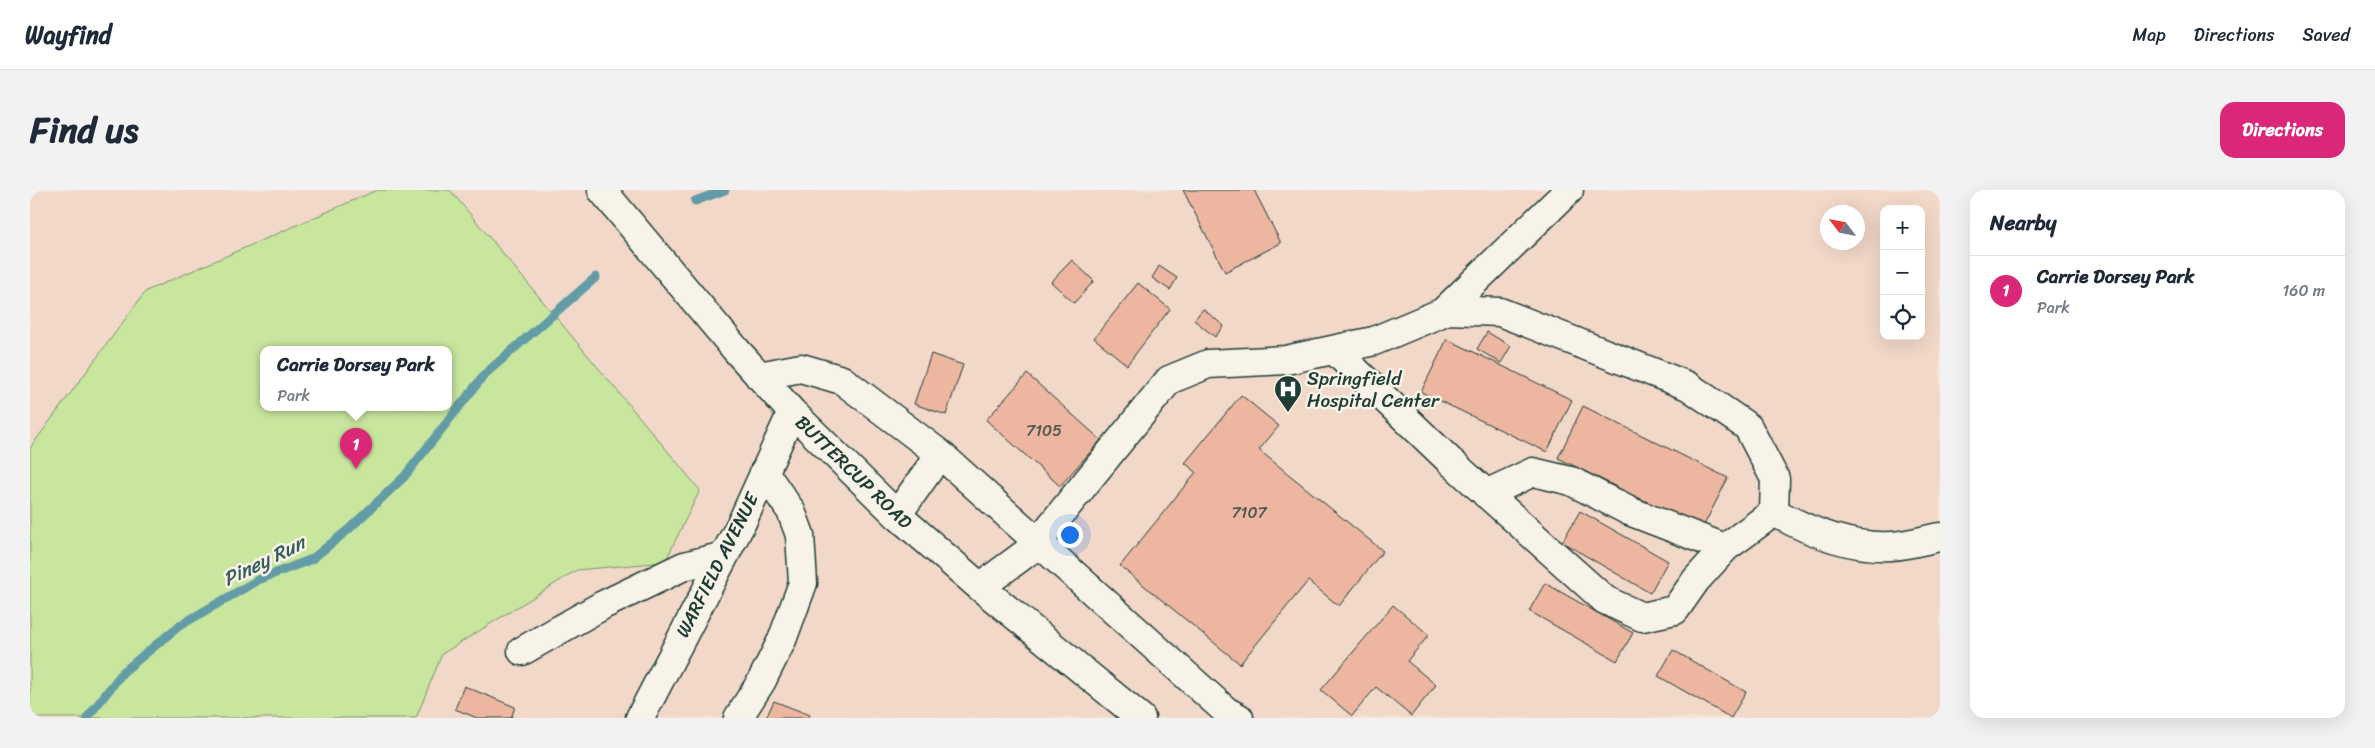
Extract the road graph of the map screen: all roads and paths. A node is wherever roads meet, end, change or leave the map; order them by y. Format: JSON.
{"nodes":[{"id":1,"x":602,"y":190,"type":"edge"},
{"id":2,"x":1569,"y":190,"type":"edge"},
{"id":3,"x":1443,"y":312,"type":"junction"},
{"id":4,"x":1334,"y":350,"type":"junction"},
{"id":5,"x":759,"y":376,"type":"junction"},
{"id":6,"x":792,"y":412,"type":"junction"},
{"id":7,"x":940,"y":454,"type":"junction"},
{"id":8,"x":764,"y":472,"type":"junction"},
{"id":9,"x":1486,"y":494,"type":"junction"},
{"id":10,"x":1774,"y":512,"type":"junction"},
{"id":11,"x":896,"y":515,"type":"junction"},
{"id":12,"x":1940,"y":537,"type":"edge"},
{"id":13,"x":1037,"y":542,"type":"junction"},
{"id":14,"x":1725,"y":548,"type":"junction"},
{"id":15,"x":724,"y":556,"type":"junction"},
{"id":16,"x":980,"y":588,"type":"junction"},
{"id":17,"x":522,"y":652,"type":"dead end"},
{"id":18,"x":1229,"y":716,"type":"edge"},
{"id":19,"x":640,"y":718,"type":"edge"},
{"id":20,"x":738,"y":718,"type":"edge"},
{"id":21,"x":1141,"y":718,"type":"edge"}],
"edges":[{"from":1,"to":5,"type":"street","name":"BUTTERCUP ROAD"},
{"from":2,"to":3,"type":"street"},
{"from":3,"to":4,"type":"street"},
{"from":3,"to":10,"type":"street"},
{"from":4,"to":9,"type":"street"},
{"from":4,"to":13,"type":"street"},
{"from":5,"to":6,"type":"street","name":"BUTTERCUP ROAD"},
{"from":5,"to":7,"type":"street"},
{"from":6,"to":8,"type":"street","name":"WARFIELD AVENUE"},
{"from":6,"to":11,"type":"street","name":"BUTTERCUP ROAD"},
{"from":7,"to":11,"type":"street"},
{"from":7,"to":13,"type":"street"},
{"from":8,"to":15,"type":"street","name":"WARFIELD AVENUE"},
{"from":8,"to":20,"type":"street"},
{"from":9,"to":14,"type":"street"},
{"from":9,"to":14,"type":"street"},
{"from":10,"to":12,"type":"street"},
{"from":10,"to":14,"type":"street"},
{"from":11,"to":16,"type":"street","name":"BUTTERCUP ROAD"},
{"from":13,"to":16,"type":"street"},
{"from":13,"to":18,"type":"street"},
{"from":15,"to":17,"type":"street"},
{"from":15,"to":19,"type":"street","name":"WARFIELD AVENUE"},
{"from":16,"to":21,"type":"street","name":"BUTTERCUP ROAD"}]}
